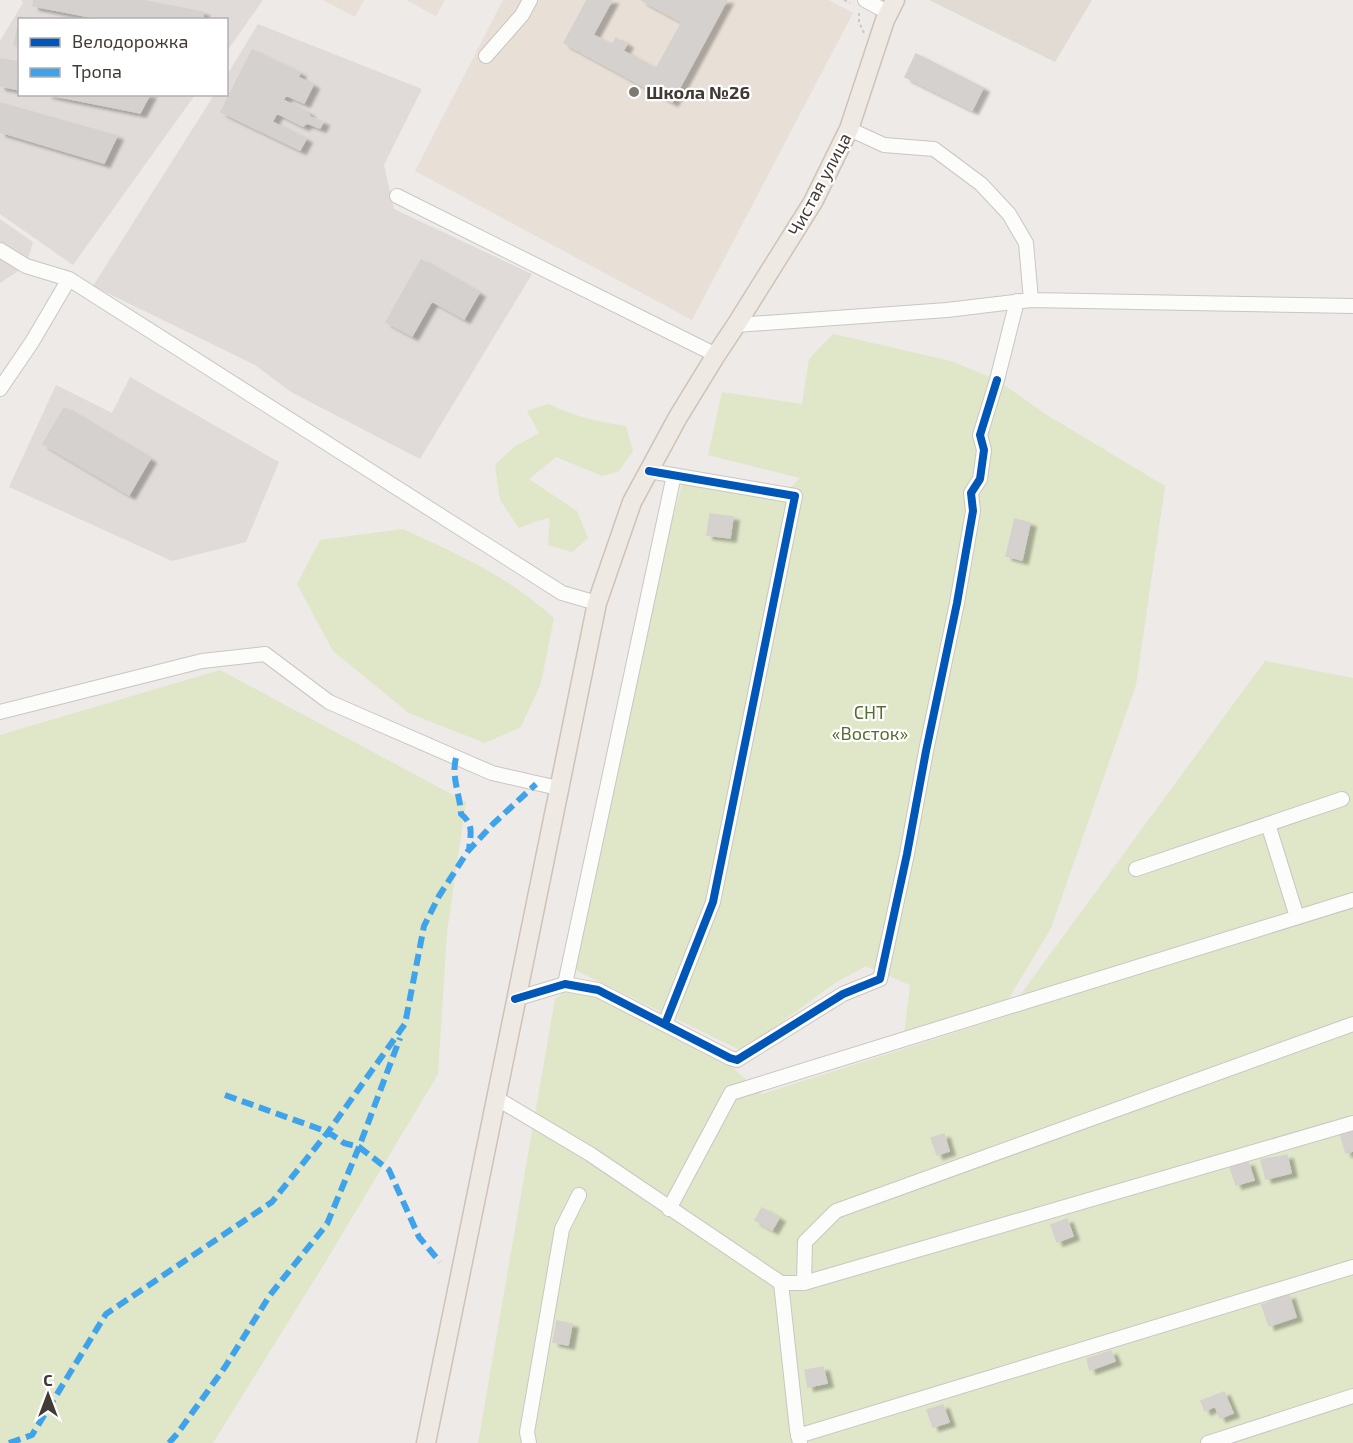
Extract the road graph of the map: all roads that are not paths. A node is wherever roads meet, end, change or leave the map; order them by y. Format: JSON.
{"nodes":[{"id":1,"x":530,"y":0,"type":"edge"},
{"id":2,"x":865,"y":0,"type":"edge"},
{"id":3,"x":892,"y":6,"type":"edge"},
{"id":4,"x":486,"y":56,"type":"dead end"},
{"id":5,"x":849,"y":129,"type":"junction"},
{"id":6,"x":398,"y":196,"type":"dead end"},
{"id":7,"x":0,"y":250,"type":"edge"},
{"id":8,"x":69,"y":279,"type":"junction"},
{"id":9,"x":1024,"y":301,"type":"junction"},
{"id":10,"x":1353,"y":306,"type":"edge"},
{"id":11,"x":736,"y":325,"type":"junction"},
{"id":12,"x":716,"y":355,"type":"junction"},
{"id":13,"x":0,"y":389,"type":"edge"},
{"id":14,"x":649,"y":471,"type":"junction"},
{"id":15,"x":674,"y":475,"type":"junction"},
{"id":16,"x":597,"y":603,"type":"junction"},
{"id":17,"x":0,"y":712,"type":"edge"},
{"id":18,"x":558,"y":788,"type":"junction"},
{"id":19,"x":1342,"y":799,"type":"dead end"},
{"id":20,"x":1268,"y":824,"type":"junction"},
{"id":21,"x":1136,"y":869,"type":"dead end"},
{"id":22,"x":1353,"y":900,"type":"edge"},
{"id":23,"x":1297,"y":917,"type":"junction"},
{"id":24,"x":565,"y":984,"type":"junction"},
{"id":25,"x":515,"y":999,"type":"junction"},
{"id":26,"x":665,"y":1024,"type":"junction"},
{"id":27,"x":1353,"y":1024,"type":"edge"},
{"id":28,"x":496,"y":1098,"type":"junction"},
{"id":29,"x":1353,"y":1123,"type":"edge"},
{"id":30,"x":579,"y":1195,"type":"dead end"},
{"id":31,"x":669,"y":1209,"type":"junction"},
{"id":32,"x":1353,"y":1267,"type":"edge"},
{"id":33,"x":781,"y":1283,"type":"junction"},
{"id":34,"x":804,"y":1283,"type":"junction"},
{"id":35,"x":1353,"y":1396,"type":"edge"},
{"id":36,"x":799,"y":1439,"type":"edge"},
{"id":37,"x":426,"y":1443,"type":"edge"},
{"id":38,"x":529,"y":1443,"type":"edge"},
{"id":39,"x":1209,"y":1443,"type":"edge"}],
"edges":[{"from":1,"to":4,"type":"street"},
{"from":2,"to":3,"type":"street"},
{"from":3,"to":5,"type":"main road","name":"Чистая улица"},
{"from":5,"to":9,"type":"street"},
{"from":5,"to":11,"type":"main road","name":"Чистая улица"},
{"from":6,"to":12,"type":"street"},
{"from":7,"to":8,"type":"street"},
{"from":8,"to":13,"type":"street"},
{"from":8,"to":16,"type":"street"},
{"from":9,"to":10,"type":"street"},
{"from":9,"to":11,"type":"street"},
{"from":9,"to":26,"type":"street"},
{"from":11,"to":12,"type":"main road","name":"Чистая улица"},
{"from":12,"to":14,"type":"main road","name":"Чистая улица"},
{"from":14,"to":15,"type":"street"},
{"from":14,"to":16,"type":"main road","name":"Чистая улица"},
{"from":15,"to":24,"type":"street"},
{"from":15,"to":26,"type":"street"},
{"from":16,"to":18,"type":"main road","name":"Чистая улица"},
{"from":17,"to":18,"type":"street"},
{"from":18,"to":25,"type":"main road","name":"Чистая улица"},
{"from":19,"to":20,"type":"street"},
{"from":20,"to":21,"type":"street"},
{"from":20,"to":23,"type":"street"},
{"from":22,"to":23,"type":"street"},
{"from":23,"to":31,"type":"street"},
{"from":24,"to":25,"type":"street"},
{"from":24,"to":26,"type":"street"},
{"from":25,"to":28,"type":"main road","name":"Чистая улица"},
{"from":27,"to":34,"type":"street"},
{"from":28,"to":31,"type":"street"},
{"from":28,"to":37,"type":"main road","name":"Чистая улица"},
{"from":29,"to":34,"type":"street"},
{"from":30,"to":38,"type":"street"},
{"from":31,"to":33,"type":"street"},
{"from":32,"to":36,"type":"street"},
{"from":33,"to":34,"type":"street"},
{"from":33,"to":36,"type":"street"},
{"from":35,"to":39,"type":"street"}]}
